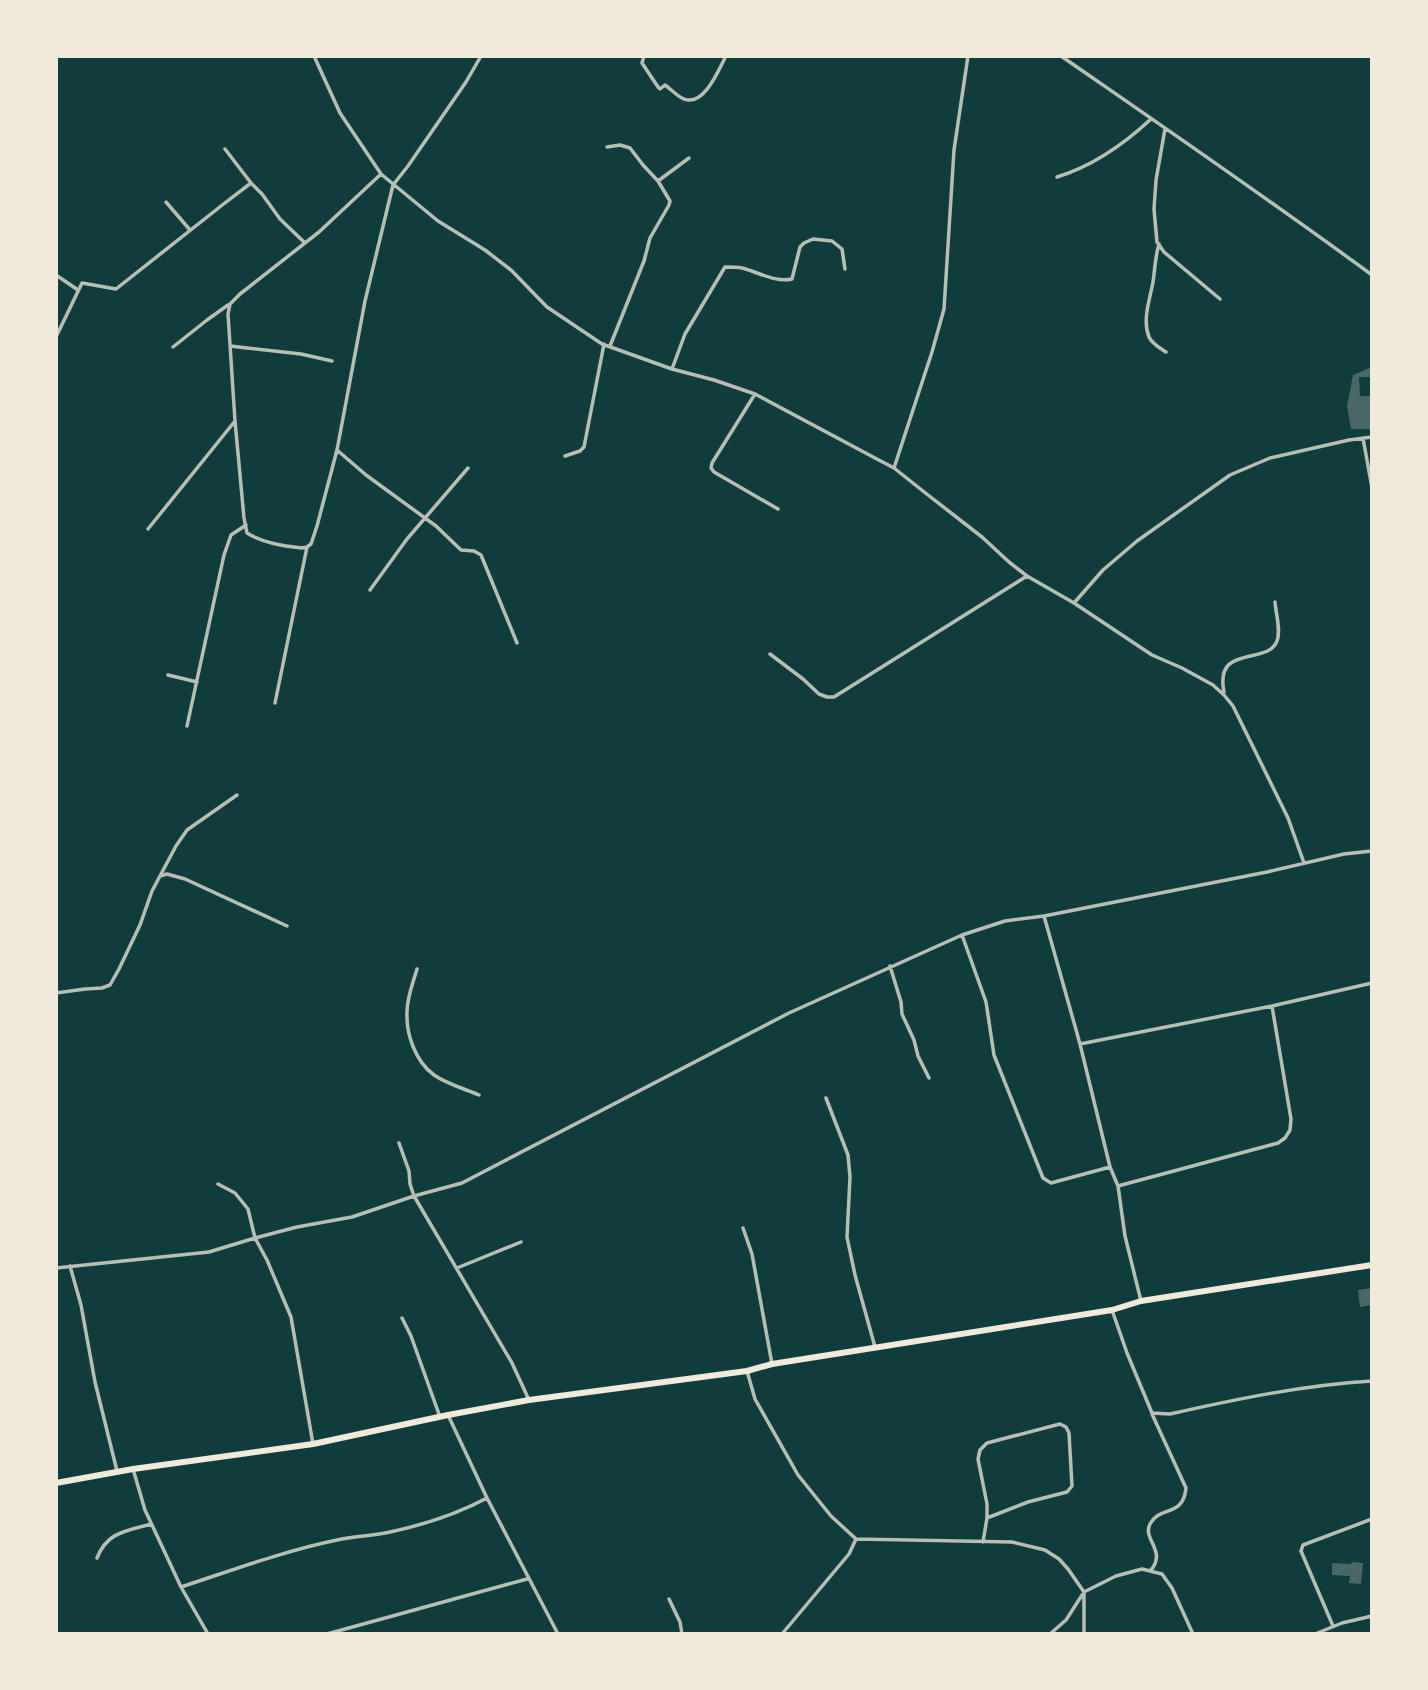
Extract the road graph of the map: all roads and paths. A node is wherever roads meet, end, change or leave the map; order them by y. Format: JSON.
{"nodes":[{"id":1,"x":314,"y":56,"type":"edge"},
{"id":2,"x":481,"y":56,"type":"edge"},
{"id":3,"x":644,"y":56,"type":"edge"},
{"id":4,"x":726,"y":56,"type":"edge"},
{"id":5,"x":968,"y":56,"type":"edge"},
{"id":6,"x":1061,"y":56,"type":"edge"},
{"id":7,"x":1151,"y":119,"type":"junction"},
{"id":8,"x":1165,"y":129,"type":"junction"},
{"id":9,"x":607,"y":147,"type":"dead end"},
{"id":10,"x":225,"y":149,"type":"dead end"},
{"id":11,"x":689,"y":158,"type":"dead end"},
{"id":12,"x":381,"y":174,"type":"junction"},
{"id":13,"x":1057,"y":177,"type":"dead end"},
{"id":14,"x":658,"y":181,"type":"junction"},
{"id":15,"x":251,"y":183,"type":"junction"},
{"id":16,"x":393,"y":185,"type":"junction"},
{"id":17,"x":166,"y":202,"type":"dead end"},
{"id":18,"x":190,"y":230,"type":"junction"},
{"id":19,"x":305,"y":243,"type":"junction"},
{"id":20,"x":1159,"y":244,"type":"junction"},
{"id":21,"x":845,"y":269,"type":"dead end"},
{"id":22,"x":56,"y":275,"type":"edge"},
{"id":23,"x":1372,"y":275,"type":"edge"},
{"id":24,"x":78,"y":290,"type":"junction"},
{"id":25,"x":1220,"y":299,"type":"dead end"},
{"id":26,"x":230,"y":304,"type":"junction"},
{"id":27,"x":56,"y":337,"type":"edge"},
{"id":28,"x":604,"y":344,"type":"junction"},
{"id":29,"x":230,"y":346,"type":"junction"},
{"id":30,"x":610,"y":346,"type":"junction"},
{"id":31,"x":173,"y":347,"type":"dead end"},
{"id":32,"x":1166,"y":352,"type":"dead end"},
{"id":33,"x":332,"y":361,"type":"dead end"},
{"id":34,"x":672,"y":369,"type":"junction"},
{"id":35,"x":755,"y":394,"type":"junction"},
{"id":36,"x":235,"y":421,"type":"junction"},
{"id":37,"x":1372,"y":437,"type":"edge"},
{"id":38,"x":1363,"y":438,"type":"junction"},
{"id":39,"x":337,"y":450,"type":"junction"},
{"id":40,"x":565,"y":456,"type":"dead end"},
{"id":41,"x":468,"y":468,"type":"dead end"},
{"id":42,"x":894,"y":468,"type":"junction"},
{"id":43,"x":1372,"y":488,"type":"edge"},
{"id":44,"x":779,"y":509,"type":"dead end"},
{"id":45,"x":425,"y":518,"type":"junction"},
{"id":46,"x":246,"y":525,"type":"junction"},
{"id":47,"x":148,"y":529,"type":"dead end"},
{"id":48,"x":307,"y":547,"type":"junction"},
{"id":49,"x":1027,"y":576,"type":"junction"},
{"id":50,"x":370,"y":590,"type":"dead end"},
{"id":51,"x":1275,"y":602,"type":"dead end"},
{"id":52,"x":1074,"y":603,"type":"junction"},
{"id":53,"x":517,"y":643,"type":"dead end"},
{"id":54,"x":770,"y":654,"type":"dead end"},
{"id":55,"x":168,"y":675,"type":"dead end"},
{"id":56,"x":197,"y":682,"type":"junction"},
{"id":57,"x":1224,"y":695,"type":"junction"},
{"id":58,"x":275,"y":703,"type":"dead end"},
{"id":59,"x":187,"y":726,"type":"dead end"},
{"id":60,"x":237,"y":795,"type":"dead end"},
{"id":61,"x":1372,"y":851,"type":"edge"},
{"id":62,"x":1304,"y":863,"type":"junction"},
{"id":63,"x":160,"y":876,"type":"junction"},
{"id":64,"x":1044,"y":916,"type":"junction"},
{"id":65,"x":287,"y":926,"type":"dead end"},
{"id":66,"x":962,"y":935,"type":"junction"},
{"id":67,"x":890,"y":966,"type":"junction"},
{"id":68,"x":416,"y":969,"type":"dead end"},
{"id":69,"x":1372,"y":983,"type":"edge"},
{"id":70,"x":56,"y":992,"type":"edge"},
{"id":71,"x":1272,"y":1006,"type":"junction"},
{"id":72,"x":1080,"y":1044,"type":"junction"},
{"id":73,"x":929,"y":1078,"type":"dead end"},
{"id":74,"x":479,"y":1095,"type":"dead end"},
{"id":75,"x":826,"y":1098,"type":"dead end"},
{"id":76,"x":398,"y":1143,"type":"dead end"},
{"id":77,"x":1110,"y":1167,"type":"junction"},
{"id":78,"x":218,"y":1184,"type":"dead end"},
{"id":79,"x":1118,"y":1186,"type":"junction"},
{"id":80,"x":414,"y":1196,"type":"junction"},
{"id":81,"x":743,"y":1228,"type":"dead end"},
{"id":82,"x":255,"y":1238,"type":"junction"},
{"id":83,"x":521,"y":1242,"type":"dead end"},
{"id":84,"x":1372,"y":1265,"type":"edge"},
{"id":85,"x":70,"y":1266,"type":"junction"},
{"id":86,"x":56,"y":1268,"type":"edge"},
{"id":87,"x":457,"y":1268,"type":"junction"},
{"id":88,"x":1141,"y":1301,"type":"junction"},
{"id":89,"x":1112,"y":1310,"type":"junction"},
{"id":90,"x":402,"y":1318,"type":"dead end"},
{"id":91,"x":875,"y":1347,"type":"junction"},
{"id":92,"x":772,"y":1364,"type":"junction"},
{"id":93,"x":747,"y":1371,"type":"junction"},
{"id":94,"x":1372,"y":1381,"type":"edge"},
{"id":95,"x":529,"y":1400,"type":"junction"},
{"id":96,"x":1152,"y":1413,"type":"junction"},
{"id":97,"x":448,"y":1415,"type":"junction"},
{"id":98,"x":439,"y":1417,"type":"junction"},
{"id":99,"x":313,"y":1444,"type":"junction"},
{"id":100,"x":133,"y":1469,"type":"junction"},
{"id":101,"x":117,"y":1471,"type":"junction"},
{"id":102,"x":56,"y":1483,"type":"edge"},
{"id":103,"x":487,"y":1498,"type":"junction"},
{"id":104,"x":987,"y":1518,"type":"junction"},
{"id":105,"x":1372,"y":1519,"type":"edge"},
{"id":106,"x":151,"y":1524,"type":"junction"},
{"id":107,"x":856,"y":1539,"type":"junction"},
{"id":108,"x":983,"y":1542,"type":"junction"},
{"id":109,"x":97,"y":1558,"type":"dead end"},
{"id":110,"x":1151,"y":1570,"type":"junction"},
{"id":111,"x":528,"y":1579,"type":"junction"},
{"id":112,"x":181,"y":1587,"type":"junction"},
{"id":113,"x":1084,"y":1592,"type":"junction"},
{"id":114,"x":669,"y":1599,"type":"dead end"},
{"id":115,"x":1372,"y":1616,"type":"edge"},
{"id":116,"x":1333,"y":1626,"type":"junction"},
{"id":117,"x":208,"y":1634,"type":"edge"},
{"id":118,"x":327,"y":1634,"type":"edge"},
{"id":119,"x":558,"y":1634,"type":"edge"},
{"id":120,"x":682,"y":1634,"type":"edge"},
{"id":121,"x":782,"y":1634,"type":"edge"},
{"id":122,"x":1050,"y":1634,"type":"edge"},
{"id":123,"x":1084,"y":1634,"type":"edge"},
{"id":124,"x":1194,"y":1634,"type":"edge"},
{"id":125,"x":1315,"y":1634,"type":"edge"}],
"edges":[{"from":1,"to":12,"type":"street"},
{"from":2,"to":16,"type":"street"},
{"from":3,"to":4,"type":"street"},
{"from":5,"to":42,"type":"street"},
{"from":6,"to":7,"type":"street"},
{"from":7,"to":8,"type":"street"},
{"from":7,"to":13,"type":"street"},
{"from":8,"to":20,"type":"street"},
{"from":8,"to":23,"type":"street"},
{"from":9,"to":14,"type":"street"},
{"from":10,"to":15,"type":"street"},
{"from":11,"to":14,"type":"street"},
{"from":12,"to":16,"type":"street"},
{"from":12,"to":19,"type":"street"},
{"from":14,"to":30,"type":"street"},
{"from":15,"to":18,"type":"street"},
{"from":15,"to":19,"type":"street"},
{"from":16,"to":28,"type":"street"},
{"from":16,"to":39,"type":"street"},
{"from":17,"to":18,"type":"street"},
{"from":18,"to":24,"type":"street"},
{"from":19,"to":26,"type":"street"},
{"from":20,"to":25,"type":"street"},
{"from":20,"to":32,"type":"street"},
{"from":21,"to":34,"type":"street"},
{"from":22,"to":24,"type":"street"},
{"from":24,"to":27,"type":"street"},
{"from":26,"to":29,"type":"street"},
{"from":26,"to":31,"type":"street"},
{"from":28,"to":30,"type":"street"},
{"from":28,"to":40,"type":"street"},
{"from":29,"to":33,"type":"street"},
{"from":29,"to":36,"type":"street"},
{"from":30,"to":34,"type":"street"},
{"from":34,"to":35,"type":"street"},
{"from":35,"to":42,"type":"street"},
{"from":35,"to":44,"type":"street"},
{"from":36,"to":46,"type":"street"},
{"from":36,"to":47,"type":"street"},
{"from":37,"to":38,"type":"street"},
{"from":38,"to":43,"type":"street"},
{"from":38,"to":52,"type":"street"},
{"from":39,"to":45,"type":"street"},
{"from":39,"to":48,"type":"street"},
{"from":41,"to":45,"type":"street"},
{"from":42,"to":49,"type":"street"},
{"from":45,"to":50,"type":"street"},
{"from":45,"to":53,"type":"street"},
{"from":46,"to":48,"type":"street"},
{"from":46,"to":56,"type":"street"},
{"from":48,"to":58,"type":"street"},
{"from":49,"to":52,"type":"street"},
{"from":49,"to":54,"type":"street"},
{"from":51,"to":57,"type":"street"},
{"from":52,"to":57,"type":"street"},
{"from":55,"to":56,"type":"street"},
{"from":56,"to":59,"type":"street"},
{"from":57,"to":62,"type":"street"},
{"from":60,"to":63,"type":"street"},
{"from":61,"to":62,"type":"street"},
{"from":62,"to":64,"type":"street"},
{"from":63,"to":65,"type":"street"},
{"from":63,"to":70,"type":"street"},
{"from":64,"to":66,"type":"street"},
{"from":64,"to":72,"type":"street"},
{"from":66,"to":67,"type":"street"},
{"from":66,"to":77,"type":"street"},
{"from":67,"to":73,"type":"street"},
{"from":67,"to":80,"type":"street"},
{"from":68,"to":74,"type":"street"},
{"from":69,"to":71,"type":"street"},
{"from":71,"to":72,"type":"street"},
{"from":71,"to":79,"type":"street"},
{"from":72,"to":77,"type":"street"},
{"from":75,"to":91,"type":"street"},
{"from":76,"to":80,"type":"street"},
{"from":77,"to":79,"type":"street"},
{"from":78,"to":82,"type":"street"},
{"from":79,"to":88,"type":"street"},
{"from":80,"to":82,"type":"street"},
{"from":80,"to":87,"type":"street"},
{"from":81,"to":92,"type":"street"},
{"from":82,"to":85,"type":"street"},
{"from":82,"to":99,"type":"street"},
{"from":83,"to":87,"type":"street"},
{"from":84,"to":88,"type":"highway"},
{"from":85,"to":86,"type":"street"},
{"from":85,"to":101,"type":"street"},
{"from":87,"to":95,"type":"street"},
{"from":88,"to":89,"type":"highway"},
{"from":89,"to":91,"type":"highway"},
{"from":89,"to":96,"type":"street"},
{"from":90,"to":98,"type":"street"},
{"from":91,"to":92,"type":"highway"},
{"from":92,"to":93,"type":"highway"},
{"from":93,"to":95,"type":"highway"},
{"from":93,"to":107,"type":"street"},
{"from":94,"to":96,"type":"street"},
{"from":95,"to":97,"type":"highway"},
{"from":96,"to":110,"type":"street"},
{"from":97,"to":98,"type":"highway"},
{"from":97,"to":103,"type":"street"},
{"from":98,"to":99,"type":"highway"},
{"from":99,"to":100,"type":"highway"},
{"from":100,"to":101,"type":"highway"},
{"from":100,"to":106,"type":"street"},
{"from":101,"to":102,"type":"highway"},
{"from":103,"to":111,"type":"street"},
{"from":103,"to":112,"type":"street"},
{"from":104,"to":104,"type":"street"},
{"from":104,"to":108,"type":"street"},
{"from":105,"to":116,"type":"street"},
{"from":106,"to":109,"type":"street"},
{"from":106,"to":112,"type":"street"},
{"from":107,"to":108,"type":"street"},
{"from":107,"to":121,"type":"street"},
{"from":108,"to":113,"type":"street"},
{"from":110,"to":113,"type":"street"},
{"from":110,"to":124,"type":"street"},
{"from":111,"to":118,"type":"street"},
{"from":111,"to":119,"type":"street"},
{"from":112,"to":117,"type":"street"},
{"from":113,"to":122,"type":"street"},
{"from":113,"to":123,"type":"street"},
{"from":114,"to":120,"type":"street"},
{"from":115,"to":116,"type":"street"},
{"from":116,"to":125,"type":"street"}]}
